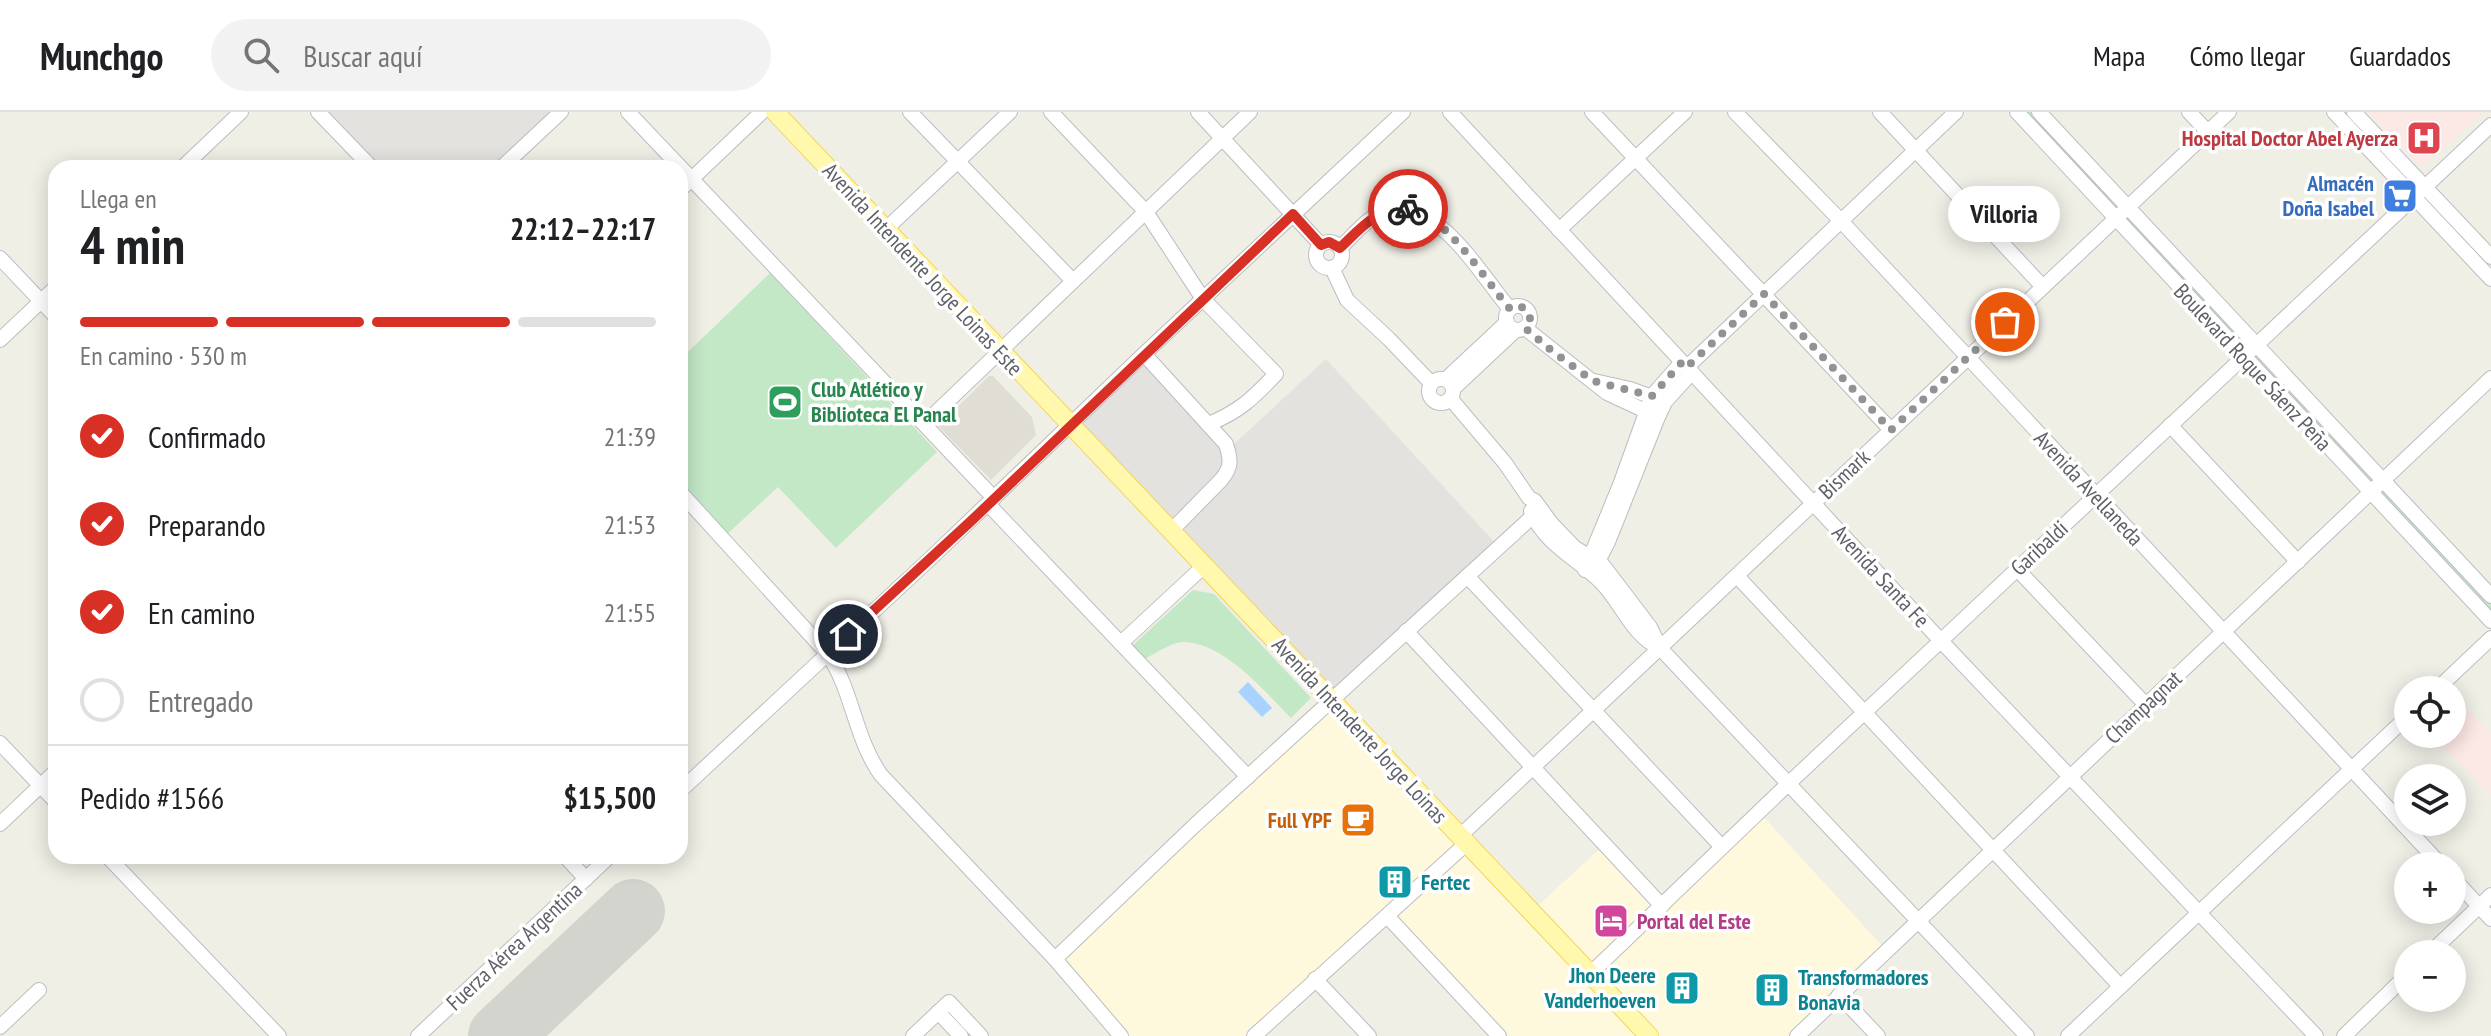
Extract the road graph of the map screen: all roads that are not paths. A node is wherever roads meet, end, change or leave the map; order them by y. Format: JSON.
{"nodes":[{"id":1,"x":241,"y":112,"type":"edge"},
{"id":2,"x":318,"y":112,"type":"edge"},
{"id":3,"x":561,"y":112,"type":"edge"},
{"id":4,"x":628,"y":112,"type":"edge"},
{"id":5,"x":762,"y":112,"type":"edge"},
{"id":6,"x":775,"y":112,"type":"edge"},
{"id":7,"x":910,"y":112,"type":"edge"},
{"id":8,"x":1010,"y":112,"type":"edge"},
{"id":9,"x":1051,"y":112,"type":"edge"},
{"id":10,"x":1198,"y":112,"type":"edge"},
{"id":11,"x":1250,"y":112,"type":"edge"},
{"id":12,"x":1403,"y":112,"type":"edge"},
{"id":13,"x":1450,"y":112,"type":"edge"},
{"id":14,"x":1592,"y":112,"type":"edge"},
{"id":15,"x":1685,"y":112,"type":"edge"},
{"id":16,"x":1735,"y":112,"type":"edge"},
{"id":17,"x":1880,"y":112,"type":"edge"},
{"id":18,"x":1956,"y":112,"type":"edge"},
{"id":19,"x":2017,"y":112,"type":"edge"},
{"id":20,"x":2039,"y":112,"type":"edge"},
{"id":21,"x":2189,"y":112,"type":"edge"},
{"id":22,"x":2229,"y":112,"type":"edge"},
{"id":23,"x":2334,"y":112,"type":"edge"},
{"id":24,"x":2354,"y":112,"type":"edge"},
{"id":25,"x":2491,"y":125,"type":"edge"},
{"id":26,"x":2207,"y":131,"type":"junction"},
{"id":27,"x":1223,"y":138,"type":"junction"},
{"id":28,"x":1916,"y":150,"type":"junction"},
{"id":29,"x":1636,"y":159,"type":"junction"},
{"id":30,"x":190,"y":160,"type":"edge"},
{"id":31,"x":364,"y":160,"type":"edge"},
{"id":32,"x":510,"y":160,"type":"edge"},
{"id":33,"x":675,"y":160,"type":"edge"},
{"id":34,"x":958,"y":161,"type":"junction"},
{"id":35,"x":688,"y":174,"type":"edge"},
{"id":36,"x":692,"y":178,"type":"junction"},
{"id":37,"x":688,"y":182,"type":"edge"},
{"id":38,"x":2419,"y":192,"type":"junction"},
{"id":39,"x":2127,"y":207,"type":"junction"},
{"id":40,"x":1146,"y":212,"type":"junction"},
{"id":41,"x":1293,"y":214,"type":"junction"},
{"id":42,"x":2115,"y":218,"type":"junction"},
{"id":43,"x":1841,"y":221,"type":"junction"},
{"id":44,"x":885,"y":230,"type":"junction"},
{"id":45,"x":1559,"y":230,"type":"junction"},
{"id":46,"x":1321,"y":245,"type":"junction"},
{"id":47,"x":1340,"y":248,"type":"junction"},
{"id":48,"x":2491,"y":257,"type":"edge"},
{"id":49,"x":0,"y":258,"type":"edge"},
{"id":50,"x":1332,"y":268,"type":"junction"},
{"id":51,"x":2491,"y":279,"type":"edge"},
{"id":52,"x":1073,"y":281,"type":"junction"},
{"id":53,"x":2043,"y":287,"type":"junction"},
{"id":54,"x":48,"y":294,"type":"edge"},
{"id":55,"x":1764,"y":294,"type":"junction"},
{"id":56,"x":1203,"y":299,"type":"junction"},
{"id":57,"x":41,"y":301,"type":"junction"},
{"id":58,"x":48,"y":308,"type":"edge"},
{"id":59,"x":1514,"y":322,"type":"junction"},
{"id":60,"x":0,"y":340,"type":"edge"},
{"id":61,"x":2256,"y":345,"type":"junction"},
{"id":62,"x":1000,"y":351,"type":"junction"},
{"id":63,"x":1144,"y":354,"type":"junction"},
{"id":64,"x":2243,"y":357,"type":"junction"},
{"id":65,"x":1968,"y":358,"type":"junction"},
{"id":66,"x":1687,"y":367,"type":"junction"},
{"id":67,"x":2491,"y":378,"type":"edge"},
{"id":68,"x":1445,"y":387,"type":"junction"},
{"id":69,"x":1655,"y":407,"type":"junction"},
{"id":70,"x":925,"y":423,"type":"junction"},
{"id":71,"x":1209,"y":424,"type":"junction"},
{"id":72,"x":1071,"y":425,"type":"junction"},
{"id":73,"x":2170,"y":425,"type":"junction"},
{"id":74,"x":1891,"y":430,"type":"junction"},
{"id":75,"x":2384,"y":481,"type":"junction"},
{"id":76,"x":2371,"y":493,"type":"junction"},
{"id":77,"x":2096,"y":495,"type":"junction"},
{"id":78,"x":1529,"y":498,"type":"junction"},
{"id":79,"x":688,"y":501,"type":"edge"},
{"id":80,"x":991,"y":501,"type":"junction"},
{"id":81,"x":1813,"y":503,"type":"junction"},
{"id":82,"x":1533,"y":516,"type":"junction"},
{"id":83,"x":1171,"y":531,"type":"junction"},
{"id":84,"x":2298,"y":562,"type":"junction"},
{"id":85,"x":1591,"y":565,"type":"junction"},
{"id":86,"x":1204,"y":566,"type":"junction"},
{"id":87,"x":2017,"y":569,"type":"junction"},
{"id":88,"x":1467,"y":576,"type":"junction"},
{"id":89,"x":1737,"y":576,"type":"junction"},
{"id":90,"x":2491,"y":596,"type":"edge"},
{"id":91,"x":2491,"y":621,"type":"edge"},
{"id":92,"x":1406,"y":631,"type":"junction"},
{"id":93,"x":2223,"y":632,"type":"junction"},
{"id":94,"x":2491,"y":638,"type":"edge"},
{"id":95,"x":1941,"y":641,"type":"junction"},
{"id":96,"x":1121,"y":643,"type":"junction"},
{"id":97,"x":1660,"y":648,"type":"junction"},
{"id":98,"x":827,"y":653,"type":"junction"},
{"id":99,"x":2451,"y":676,"type":"edge"},
{"id":100,"x":1333,"y":699,"type":"junction"},
{"id":101,"x":2146,"y":705,"type":"junction"},
{"id":102,"x":1594,"y":710,"type":"junction"},
{"id":103,"x":1864,"y":713,"type":"junction"},
{"id":104,"x":2394,"y":729,"type":"edge"},
{"id":105,"x":0,"y":743,"type":"edge"},
{"id":106,"x":1534,"y":767,"type":"junction"},
{"id":107,"x":2351,"y":769,"type":"junction"},
{"id":108,"x":2069,"y":776,"type":"junction"},
{"id":109,"x":1248,"y":777,"type":"junction"},
{"id":110,"x":48,"y":778,"type":"edge"},
{"id":111,"x":688,"y":783,"type":"edge"},
{"id":112,"x":1788,"y":784,"type":"junction"},
{"id":113,"x":40,"y":786,"type":"junction"},
{"id":114,"x":48,"y":794,"type":"edge"},
{"id":115,"x":0,"y":824,"type":"edge"},
{"id":116,"x":1463,"y":840,"type":"junction"},
{"id":117,"x":1722,"y":847,"type":"junction"},
{"id":118,"x":1993,"y":851,"type":"junction"},
{"id":119,"x":2429,"y":852,"type":"edge"},
{"id":120,"x":115,"y":864,"type":"edge"},
{"id":121,"x":572,"y":864,"type":"edge"},
{"id":122,"x":602,"y":864,"type":"edge"},
{"id":123,"x":586,"y":879,"type":"junction"},
{"id":124,"x":2466,"y":892,"type":"edge"},
{"id":125,"x":2491,"y":895,"type":"edge"},
{"id":126,"x":1662,"y":906,"type":"junction"},
{"id":127,"x":2479,"y":906,"type":"junction"},
{"id":128,"x":2199,"y":912,"type":"junction"},
{"id":129,"x":1388,"y":917,"type":"junction"},
{"id":130,"x":2491,"y":919,"type":"edge"},
{"id":131,"x":1918,"y":922,"type":"junction"},
{"id":132,"x":2444,"y":940,"type":"edge"},
{"id":133,"x":1055,"y":959,"type":"junction"},
{"id":134,"x":1590,"y":974,"type":"junction"},
{"id":135,"x":1315,"y":979,"type":"junction"},
{"id":136,"x":2120,"y":986,"type":"junction"},
{"id":137,"x":2394,"y":988,"type":"edge"},
{"id":138,"x":39,"y":990,"type":"dead end"},
{"id":139,"x":1839,"y":995,"type":"junction"},
{"id":140,"x":938,"y":1012,"type":"junction"},
{"id":141,"x":0,"y":1027,"type":"edge"},
{"id":142,"x":1492,"y":1034,"type":"edge"},
{"id":143,"x":275,"y":1035,"type":"edge"},
{"id":144,"x":418,"y":1036,"type":"edge"},
{"id":145,"x":913,"y":1036,"type":"edge"},
{"id":146,"x":961,"y":1036,"type":"edge"},
{"id":147,"x":981,"y":1036,"type":"edge"},
{"id":148,"x":1121,"y":1036,"type":"edge"},
{"id":149,"x":1254,"y":1036,"type":"edge"},
{"id":150,"x":1369,"y":1036,"type":"edge"},
{"id":151,"x":1649,"y":1036,"type":"edge"},
{"id":152,"x":1797,"y":1036,"type":"edge"},
{"id":153,"x":1878,"y":1036,"type":"edge"},
{"id":154,"x":2027,"y":1036,"type":"edge"},
{"id":155,"x":2068,"y":1036,"type":"edge"},
{"id":156,"x":2316,"y":1036,"type":"edge"},
{"id":157,"x":2344,"y":1036,"type":"edge"}],
"edges":[{"from":1,"to":30,"type":"street"},
{"from":2,"to":31,"type":"street"},
{"from":3,"to":32,"type":"street"},
{"from":4,"to":33,"type":"street"},
{"from":5,"to":36,"type":"street"},
{"from":6,"to":44,"type":"main road","name":"Avenida Intendente Jorge Loinas Este"},
{"from":7,"to":34,"type":"street"},
{"from":8,"to":34,"type":"street"},
{"from":9,"to":40,"type":"street"},
{"from":10,"to":27,"type":"street"},
{"from":11,"to":27,"type":"street"},
{"from":12,"to":41,"type":"street"},
{"from":13,"to":45,"type":"street","name":"Avenida Santa Fe"},
{"from":14,"to":29,"type":"street"},
{"from":15,"to":29,"type":"street"},
{"from":16,"to":43,"type":"street","name":"Avenida Avellaneda"},
{"from":17,"to":28,"type":"street"},
{"from":18,"to":28,"type":"street"},
{"from":19,"to":42,"type":"street","name":"Boulevard Roque Sáenz Peña"},
{"from":20,"to":39,"type":"street","name":"Boulevard Roque Sáenz Peña"},
{"from":21,"to":26,"type":"street"},
{"from":22,"to":26,"type":"street","name":"Bismark"},
{"from":23,"to":38,"type":"street"},
{"from":24,"to":38,"type":"street"},
{"from":25,"to":38,"type":"street","name":"Garibaldi"},
{"from":26,"to":39,"type":"street","name":"Bismark"},
{"from":27,"to":40,"type":"street"},
{"from":27,"to":41,"type":"street"},
{"from":28,"to":43,"type":"street"},
{"from":28,"to":53,"type":"street"},
{"from":29,"to":45,"type":"street"},
{"from":29,"to":55,"type":"street"},
{"from":34,"to":44,"type":"street"},
{"from":34,"to":52,"type":"street"},
{"from":35,"to":36,"type":"street"},
{"from":36,"to":37,"type":"street"},
{"from":36,"to":70,"type":"street"},
{"from":38,"to":48,"type":"street"},
{"from":38,"to":51,"type":"street"},
{"from":38,"to":61,"type":"street","name":"Garibaldi"},
{"from":39,"to":42,"type":"street","name":"Bismark"},
{"from":39,"to":61,"type":"street","name":"Boulevard Roque Sáenz Peña"},
{"from":40,"to":52,"type":"street"},
{"from":40,"to":56,"type":"street"},
{"from":41,"to":46,"type":"street"},
{"from":41,"to":56,"type":"street"},
{"from":42,"to":53,"type":"street","name":"Bismark"},
{"from":42,"to":64,"type":"street","name":"Boulevard Roque Sáenz Peña"},
{"from":43,"to":55,"type":"street"},
{"from":43,"to":65,"type":"street","name":"Avenida Avellaneda"},
{"from":44,"to":62,"type":"main road","name":"Avenida Intendente Jorge Loinas Este"},
{"from":45,"to":66,"type":"street","name":"Avenida Santa Fe"},
{"from":46,"to":47,"type":"street"},
{"from":46,"to":50,"type":"street"},
{"from":47,"to":50,"type":"street"},
{"from":47,"to":59,"type":"street"},
{"from":49,"to":57,"type":"street"},
{"from":50,"to":68,"type":"street"},
{"from":52,"to":62,"type":"street"},
{"from":53,"to":65,"type":"street","name":"Bismark"},
{"from":54,"to":57,"type":"street"},
{"from":55,"to":66,"type":"street"},
{"from":55,"to":74,"type":"street"},
{"from":56,"to":63,"type":"street"},
{"from":56,"to":71,"type":"street"},
{"from":57,"to":58,"type":"street"},
{"from":57,"to":60,"type":"street"},
{"from":59,"to":68,"type":"street"},
{"from":59,"to":69,"type":"street"},
{"from":61,"to":64,"type":"street","name":"Garibaldi"},
{"from":61,"to":75,"type":"street","name":"Boulevard Roque Sáenz Peña"},
{"from":62,"to":70,"type":"street"},
{"from":62,"to":72,"type":"main road","name":"Avenida Intendente Jorge Loinas Este"},
{"from":63,"to":71,"type":"street"},
{"from":63,"to":72,"type":"street"},
{"from":64,"to":73,"type":"street","name":"Garibaldi"},
{"from":64,"to":76,"type":"street","name":"Boulevard Roque Sáenz Peña"},
{"from":65,"to":74,"type":"street","name":"Bismark"},
{"from":65,"to":77,"type":"street","name":"Avenida Avellaneda"},
{"from":66,"to":69,"type":"street"},
{"from":66,"to":81,"type":"street","name":"Avenida Santa Fe"},
{"from":67,"to":75,"type":"street","name":"Champagnat"},
{"from":68,"to":78,"type":"street"},
{"from":69,"to":85,"type":"street"},
{"from":70,"to":80,"type":"street"},
{"from":71,"to":83,"type":"street"},
{"from":72,"to":80,"type":"street"},
{"from":72,"to":83,"type":"main road","name":"Avenida Intendente Jorge Loinas"},
{"from":73,"to":77,"type":"street","name":"Garibaldi"},
{"from":73,"to":84,"type":"street"},
{"from":74,"to":81,"type":"street","name":"Bismark"},
{"from":75,"to":76,"type":"street","name":"Champagnat"},
{"from":75,"to":90,"type":"street","name":"Boulevard Roque Sáenz Peña"},
{"from":76,"to":84,"type":"street","name":"Champagnat"},
{"from":76,"to":91,"type":"street","name":"Boulevard Roque Sáenz Peña"},
{"from":77,"to":87,"type":"street","name":"Garibaldi"},
{"from":77,"to":93,"type":"street","name":"Avenida Avellaneda"},
{"from":78,"to":82,"type":"street"},
{"from":78,"to":85,"type":"street"},
{"from":79,"to":98,"type":"street"},
{"from":80,"to":96,"type":"street"},
{"from":80,"to":98,"type":"street"},
{"from":81,"to":89,"type":"street","name":"Bismark"},
{"from":81,"to":95,"type":"street","name":"Avenida Santa Fe"},
{"from":82,"to":85,"type":"street"},
{"from":82,"to":88,"type":"street"},
{"from":83,"to":86,"type":"main road","name":"Avenida Intendente Jorge Loinas"},
{"from":84,"to":93,"type":"street","name":"Champagnat"},
{"from":85,"to":97,"type":"street"},
{"from":86,"to":96,"type":"street"},
{"from":86,"to":100,"type":"main road","name":"Avenida Intendente Jorge Loinas"},
{"from":87,"to":95,"type":"street","name":"Garibaldi"},
{"from":87,"to":101,"type":"street"},
{"from":88,"to":92,"type":"street"},
{"from":88,"to":102,"type":"street"},
{"from":89,"to":97,"type":"street","name":"Bismark"},
{"from":89,"to":103,"type":"street"},
{"from":92,"to":100,"type":"street"},
{"from":92,"to":106,"type":"street"},
{"from":93,"to":101,"type":"street","name":"Champagnat"},
{"from":93,"to":107,"type":"street","name":"Avenida Avellaneda"},
{"from":94,"to":99,"type":"street"},
{"from":95,"to":103,"type":"street","name":"Garibaldi"},
{"from":95,"to":108,"type":"street","name":"Avenida Santa Fe"},
{"from":96,"to":109,"type":"street"},
{"from":97,"to":102,"type":"street","name":"Bismark"},
{"from":97,"to":112,"type":"street"},
{"from":98,"to":111,"type":"street"},
{"from":98,"to":133,"type":"street"},
{"from":100,"to":109,"type":"street"},
{"from":100,"to":116,"type":"main road","name":"Avenida Intendente Jorge Loinas"},
{"from":101,"to":108,"type":"street","name":"Champagnat"},
{"from":102,"to":106,"type":"street","name":"Bismark"},
{"from":102,"to":117,"type":"street"},
{"from":103,"to":112,"type":"street","name":"Garibaldi"},
{"from":103,"to":118,"type":"street"},
{"from":104,"to":107,"type":"street"},
{"from":105,"to":113,"type":"street"},
{"from":106,"to":116,"type":"street","name":"Bismark"},
{"from":106,"to":126,"type":"street"},
{"from":107,"to":119,"type":"street","name":"Avenida Avellaneda"},
{"from":107,"to":128,"type":"street"},
{"from":108,"to":118,"type":"street","name":"Champagnat"},
{"from":108,"to":128,"type":"street","name":"Avenida Santa Fe"},
{"from":109,"to":133,"type":"street"},
{"from":110,"to":113,"type":"street"},
{"from":112,"to":117,"type":"street","name":"Garibaldi"},
{"from":112,"to":131,"type":"street"},
{"from":113,"to":114,"type":"street"},
{"from":113,"to":115,"type":"street"},
{"from":116,"to":129,"type":"street","name":"Bismark"},
{"from":116,"to":134,"type":"main road","name":"Avenida Intendente Jorge Loinas"},
{"from":117,"to":126,"type":"street","name":"Garibaldi"},
{"from":118,"to":131,"type":"street","name":"Champagnat"},
{"from":118,"to":136,"type":"street"},
{"from":120,"to":143,"type":"street"},
{"from":121,"to":123,"type":"street"},
{"from":122,"to":123,"type":"street","name":"Fuerza Aérea Argentina"},
{"from":123,"to":144,"type":"street","name":"Fuerza Aérea Argentina"},
{"from":124,"to":127,"type":"street"},
{"from":125,"to":127,"type":"street"},
{"from":126,"to":134,"type":"street","name":"Garibaldi"},
{"from":127,"to":130,"type":"street"},
{"from":127,"to":132,"type":"street"},
{"from":128,"to":136,"type":"street"},
{"from":128,"to":156,"type":"street","name":"Avenida Santa Fe"},
{"from":129,"to":135,"type":"street","name":"Bismark"},
{"from":129,"to":142,"type":"street"},
{"from":131,"to":139,"type":"street","name":"Champagnat"},
{"from":131,"to":154,"type":"street"},
{"from":133,"to":148,"type":"street"},
{"from":134,"to":151,"type":"main road","name":"Avenida Intendente Jorge Loinas"},
{"from":135,"to":149,"type":"street","name":"Bismark"},
{"from":135,"to":150,"type":"street"},
{"from":136,"to":155,"type":"street"},
{"from":137,"to":157,"type":"street"},
{"from":138,"to":141,"type":"street"},
{"from":139,"to":152,"type":"street","name":"Champagnat"},
{"from":139,"to":153,"type":"street"},
{"from":140,"to":145,"type":"street"},
{"from":140,"to":146,"type":"street"},
{"from":140,"to":147,"type":"street"}]}
